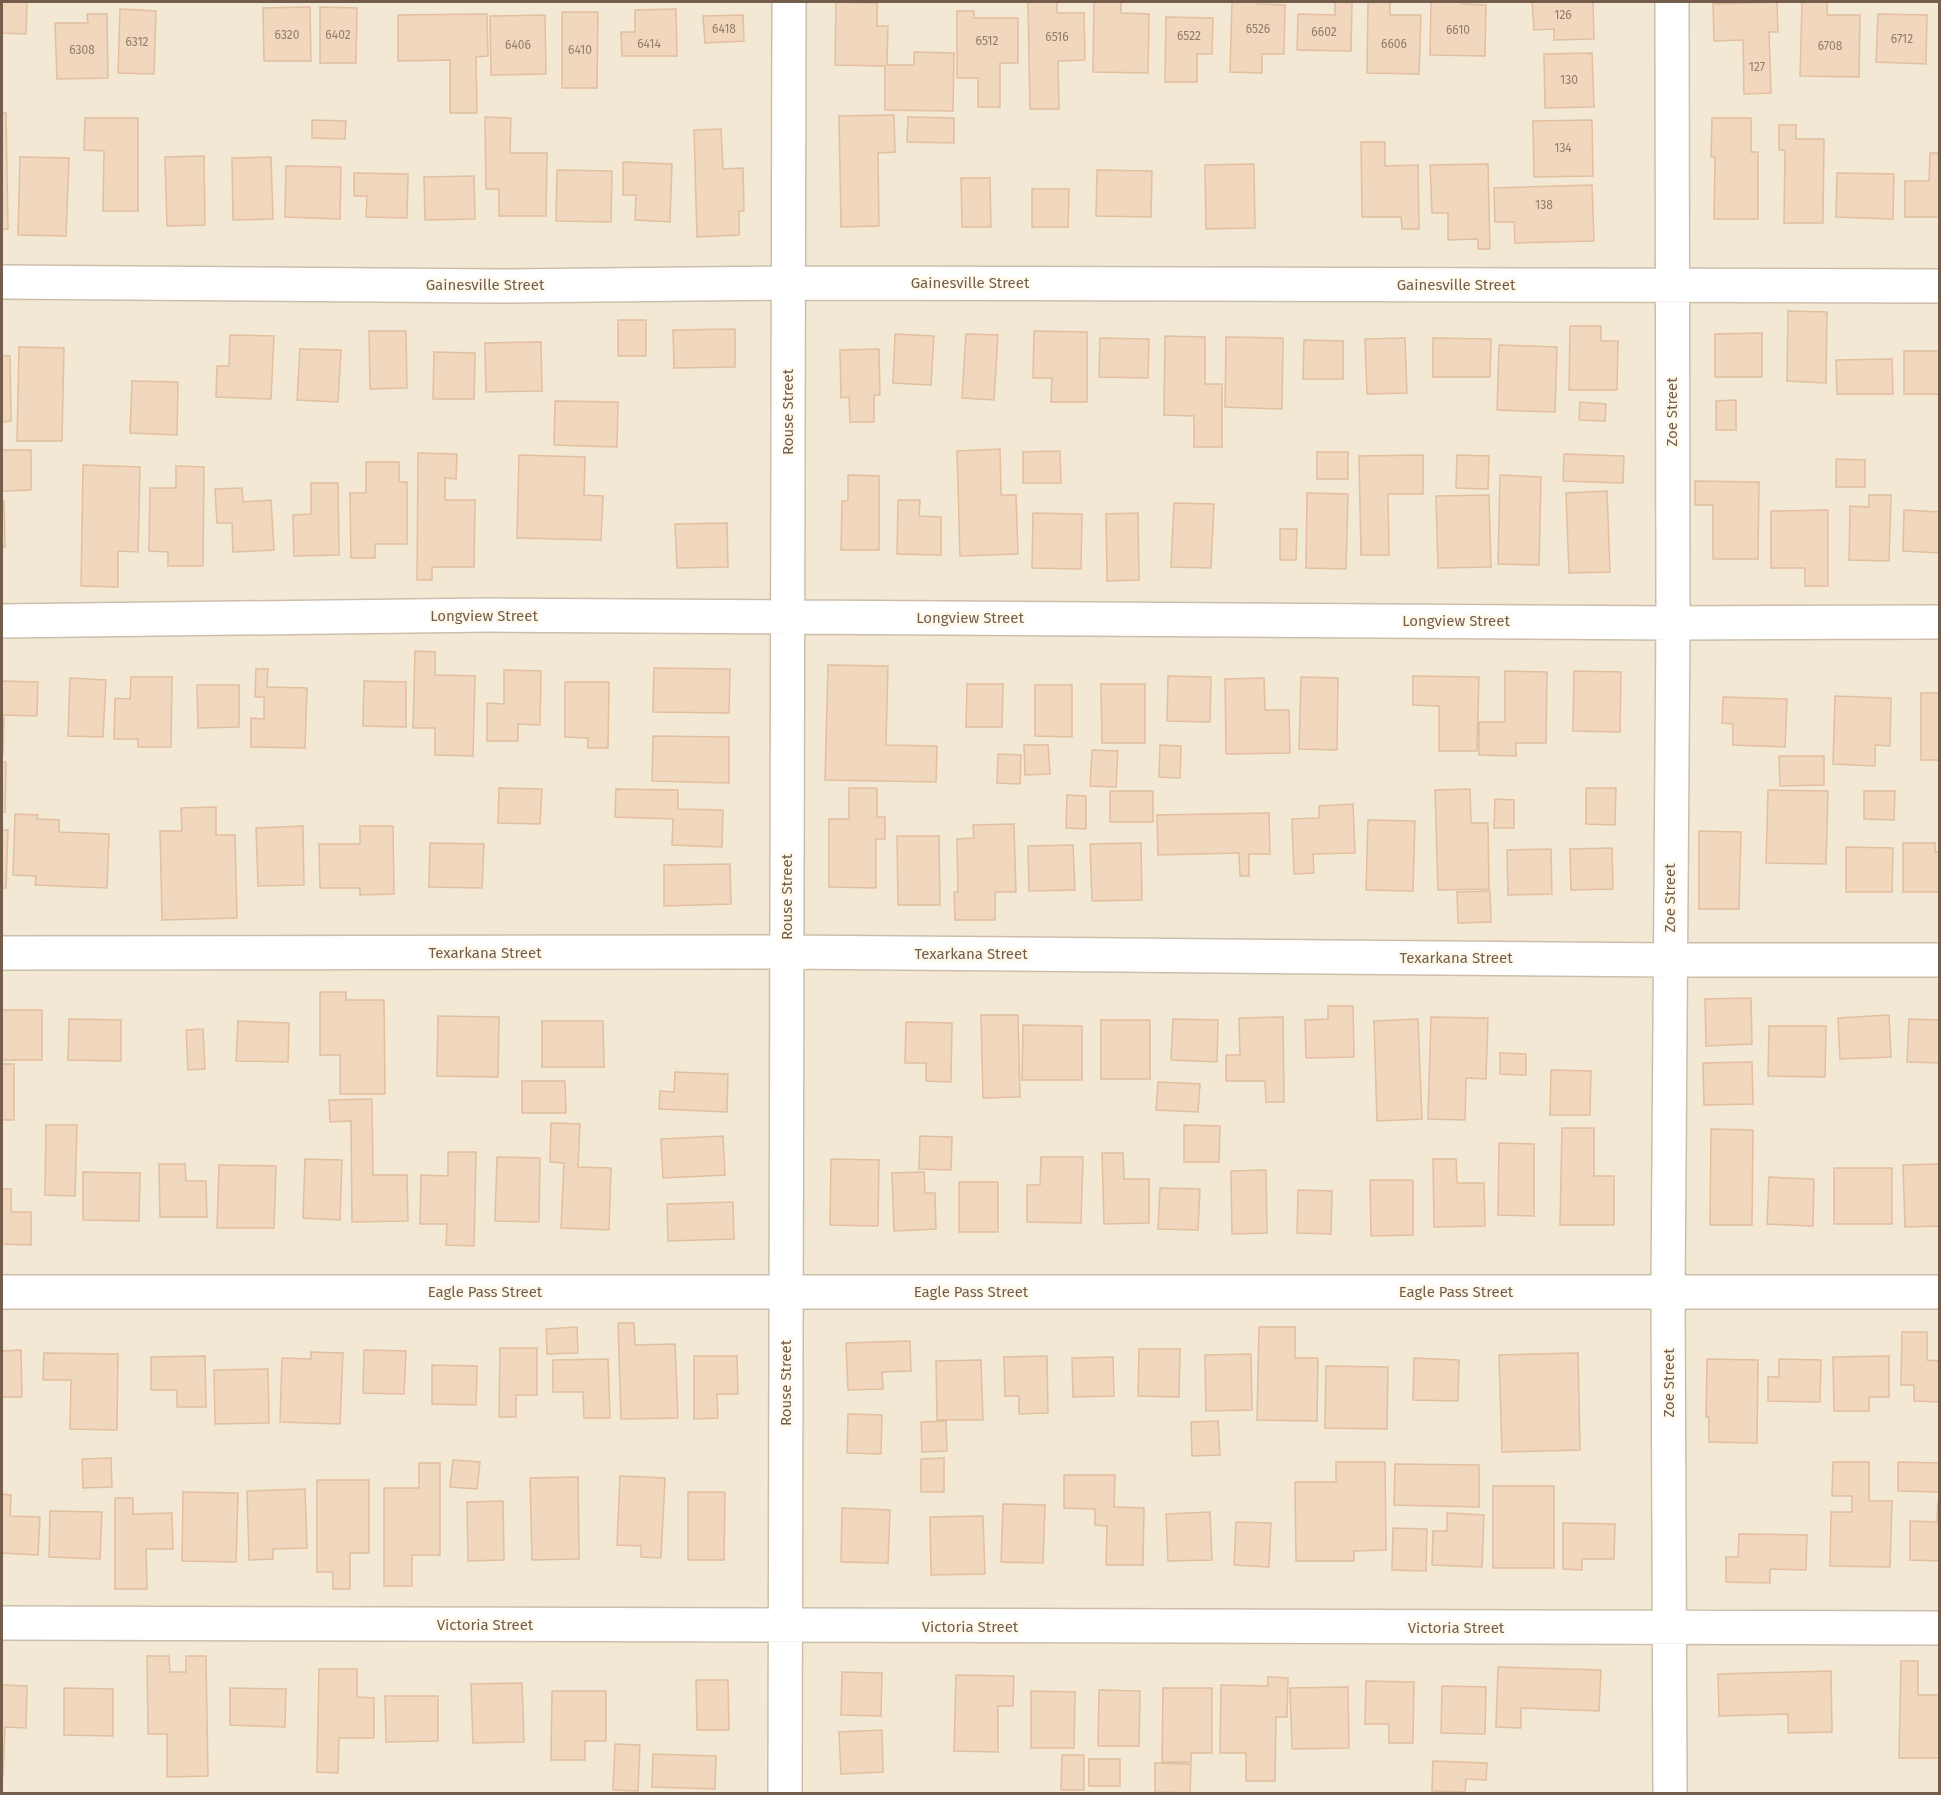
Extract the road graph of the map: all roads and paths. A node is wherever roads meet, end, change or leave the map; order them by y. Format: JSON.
{"nodes":[{"id":1,"x":789,"y":2,"type":"edge"},
{"id":2,"x":1672,"y":2,"type":"edge"},
{"id":3,"x":2,"y":282,"type":"edge"},
{"id":4,"x":789,"y":283,"type":"junction"},
{"id":5,"x":1672,"y":286,"type":"junction"},
{"id":6,"x":1940,"y":286,"type":"edge"},
{"id":7,"x":788,"y":616,"type":"junction"},
{"id":8,"x":2,"y":621,"type":"edge"},
{"id":9,"x":1940,"y":622,"type":"edge"},
{"id":10,"x":1672,"y":623,"type":"junction"},
{"id":11,"x":787,"y":952,"type":"junction"},
{"id":12,"x":2,"y":953,"type":"edge"},
{"id":13,"x":1670,"y":960,"type":"junction"},
{"id":14,"x":1940,"y":960,"type":"edge"},
{"id":15,"x":2,"y":1292,"type":"edge"},
{"id":16,"x":787,"y":1292,"type":"junction"},
{"id":17,"x":1668,"y":1292,"type":"junction"},
{"id":18,"x":1940,"y":1292,"type":"edge"},
{"id":19,"x":2,"y":1623,"type":"edge"},
{"id":20,"x":786,"y":1627,"type":"junction"},
{"id":21,"x":1940,"y":1628,"type":"edge"},
{"id":22,"x":1670,"y":1629,"type":"junction"},
{"id":23,"x":785,"y":1794,"type":"edge"},
{"id":24,"x":1670,"y":1794,"type":"edge"}],
"edges":[{"from":1,"to":4,"type":"street","name":"Rouse Street"},
{"from":2,"to":5,"type":"street","name":"Zoe Street"},
{"from":3,"to":4,"type":"street","name":"Gainesville Street"},
{"from":4,"to":5,"type":"street","name":"Gainesville Street"},
{"from":4,"to":7,"type":"street","name":"Rouse Street"},
{"from":5,"to":6,"type":"street","name":"Gainesville Street"},
{"from":5,"to":10,"type":"street","name":"Zoe Street"},
{"from":7,"to":8,"type":"street","name":"Longview Street"},
{"from":7,"to":10,"type":"street","name":"Longview Street"},
{"from":7,"to":11,"type":"street","name":"Rouse Street"},
{"from":9,"to":10,"type":"street","name":"Longview Street"},
{"from":10,"to":13,"type":"street","name":"Zoe Street"},
{"from":11,"to":12,"type":"street","name":"Texarkana Street"},
{"from":11,"to":13,"type":"street","name":"Texarkana Street"},
{"from":11,"to":16,"type":"street","name":"Rouse Street"},
{"from":13,"to":14,"type":"street","name":"Texarkana Street"},
{"from":13,"to":17,"type":"street","name":"Zoe Street"},
{"from":15,"to":16,"type":"street","name":"Eagle Pass Street"},
{"from":16,"to":17,"type":"street","name":"Eagle Pass Street"},
{"from":16,"to":20,"type":"street","name":"Rouse Street"},
{"from":17,"to":18,"type":"street","name":"Eagle Pass Street"},
{"from":17,"to":22,"type":"street","name":"Zoe Street"},
{"from":19,"to":20,"type":"street","name":"Victoria Street"},
{"from":20,"to":22,"type":"street","name":"Victoria Street"},
{"from":20,"to":23,"type":"street","name":"Rouse Street"},
{"from":21,"to":22,"type":"street","name":"Victoria Street"},
{"from":22,"to":24,"type":"street","name":"Zoe Street"}]}
